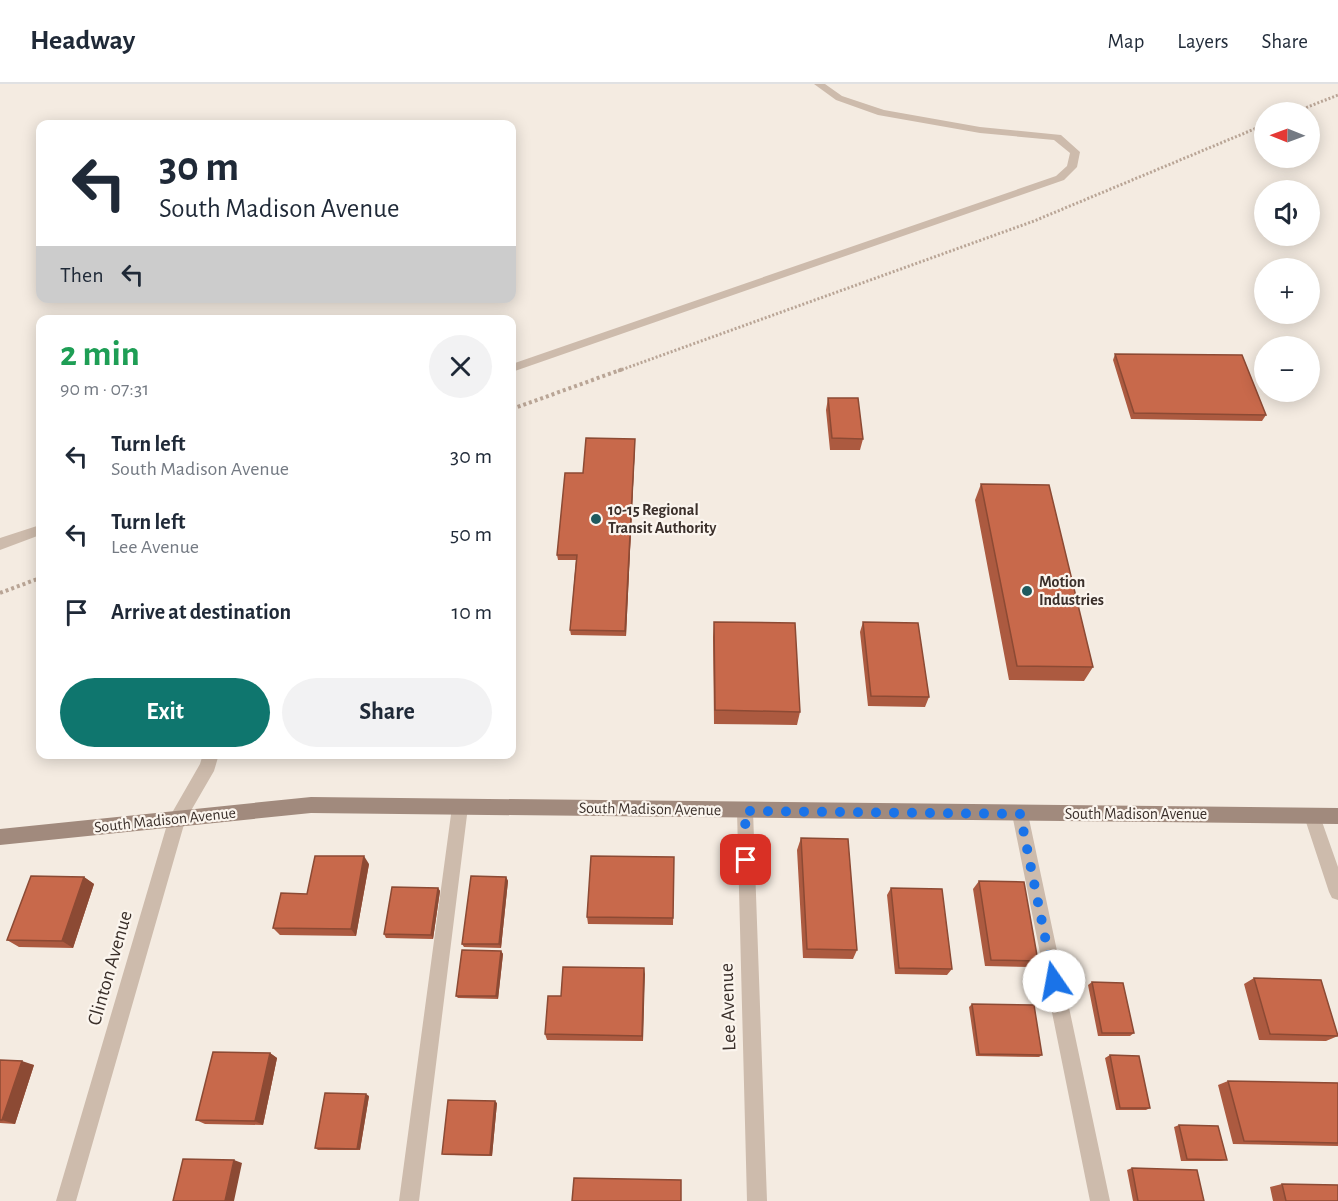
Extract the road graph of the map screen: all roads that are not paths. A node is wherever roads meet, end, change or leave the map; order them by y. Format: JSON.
{"nodes":[{"id":1,"x":819,"y":84,"type":"edge"},
{"id":2,"x":516,"y":367,"type":"edge"},
{"id":3,"x":36,"y":531,"type":"edge"},
{"id":4,"x":0,"y":544,"type":"edge"},
{"id":5,"x":210,"y":759,"type":"edge"},
{"id":6,"x":460,"y":807,"type":"junction"},
{"id":7,"x":745,"y":811,"type":"junction"},
{"id":8,"x":1020,"y":814,"type":"junction"},
{"id":9,"x":1311,"y":816,"type":"junction"},
{"id":10,"x":1338,"y":816,"type":"edge"},
{"id":11,"x":177,"y":818,"type":"junction"},
{"id":12,"x":0,"y":837,"type":"edge"},
{"id":13,"x":1338,"y":892,"type":"edge"},
{"id":14,"x":66,"y":1201,"type":"edge"},
{"id":15,"x":409,"y":1201,"type":"edge"},
{"id":16,"x":757,"y":1201,"type":"edge"},
{"id":17,"x":1100,"y":1201,"type":"edge"}],
"edges":[{"from":1,"to":2,"type":"street"},
{"from":3,"to":4,"type":"street"},
{"from":5,"to":11,"type":"street","name":"Clinton Avenue"},
{"from":6,"to":7,"type":"main road","name":"South Madison Avenue"},
{"from":6,"to":11,"type":"main road","name":"South Madison Avenue"},
{"from":6,"to":15,"type":"street"},
{"from":7,"to":8,"type":"main road","name":"South Madison Avenue"},
{"from":7,"to":16,"type":"street","name":"Lee Avenue"},
{"from":8,"to":9,"type":"main road","name":"South Madison Avenue"},
{"from":8,"to":17,"type":"street"},
{"from":9,"to":10,"type":"main road","name":"South Madison Avenue"},
{"from":9,"to":13,"type":"street"},
{"from":11,"to":12,"type":"main road","name":"South Madison Avenue"},
{"from":11,"to":14,"type":"street","name":"Clinton Avenue"}]}
